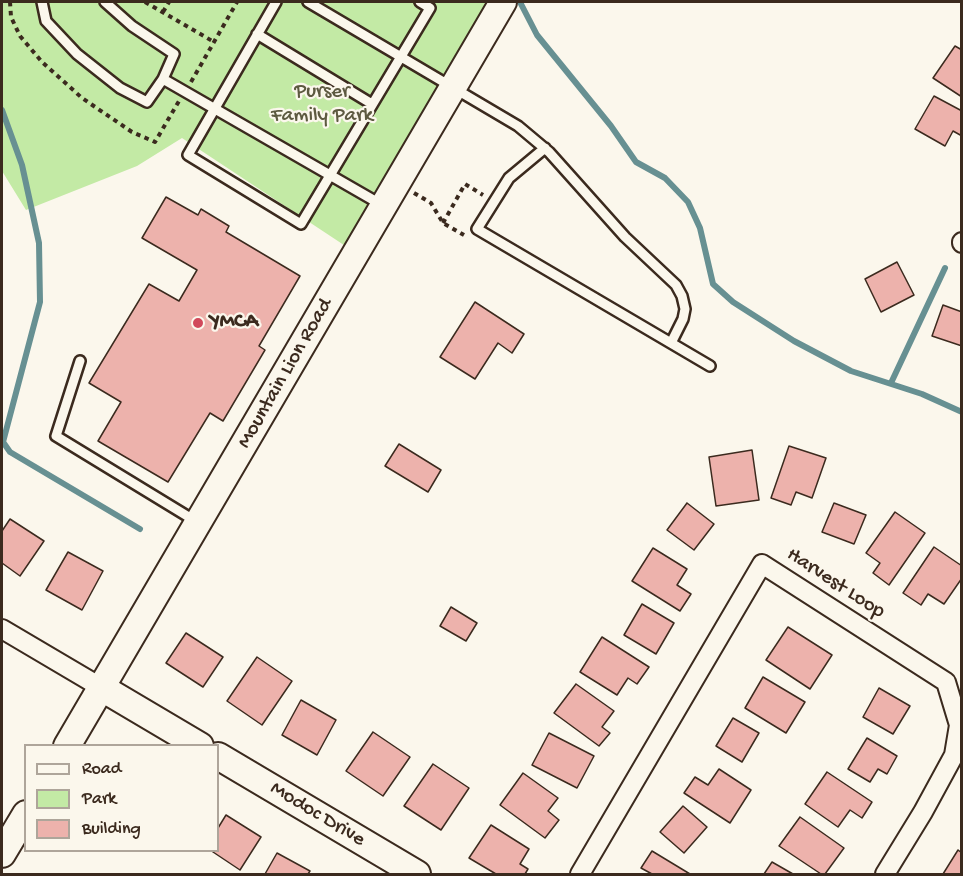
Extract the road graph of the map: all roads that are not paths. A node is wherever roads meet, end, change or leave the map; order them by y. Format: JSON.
{"nodes":[{"id":1,"x":42,"y":2,"type":"edge"},
{"id":2,"x":105,"y":2,"type":"edge"},
{"id":3,"x":276,"y":2,"type":"edge"},
{"id":4,"x":308,"y":2,"type":"edge"},
{"id":5,"x":420,"y":2,"type":"edge"},
{"id":6,"x":498,"y":10,"type":"edge"},
{"id":7,"x":257,"y":34,"type":"junction"},
{"id":8,"x":401,"y":57,"type":"junction"},
{"id":9,"x":163,"y":79,"type":"junction"},
{"id":10,"x":454,"y":88,"type":"junction"},
{"id":11,"x":372,"y":104,"type":"junction"},
{"id":12,"x":214,"y":108,"type":"junction"},
{"id":13,"x":545,"y":148,"type":"junction"},
{"id":14,"x":330,"y":175,"type":"junction"},
{"id":15,"x":384,"y":206,"type":"junction"},
{"id":16,"x":671,"y":343,"type":"junction"},
{"id":17,"x":80,"y":361,"type":"dead end"},
{"id":18,"x":710,"y":366,"type":"dead end"},
{"id":19,"x":198,"y":523,"type":"junction"},
{"id":20,"x":2,"y":629,"type":"edge"},
{"id":21,"x":102,"y":688,"type":"junction"},
{"id":22,"x":68,"y":744,"type":"edge"},
{"id":23,"x":197,"y":744,"type":"edge"},
{"id":24,"x":219,"y":757,"type":"edge"},
{"id":25,"x":24,"y":817,"type":"edge"},
{"id":26,"x":2,"y":854,"type":"edge"},
{"id":27,"x":417,"y":874,"type":"edge"},
{"id":28,"x":580,"y":874,"type":"edge"},
{"id":29,"x":885,"y":874,"type":"edge"}],
"edges":[{"from":1,"to":9,"type":"lane"},
{"from":2,"to":9,"type":"lane"},
{"from":3,"to":7,"type":"lane"},
{"from":4,"to":8,"type":"lane"},
{"from":5,"to":8,"type":"lane"},
{"from":6,"to":10,"type":"street","name":"Mountain Lion Road"},
{"from":7,"to":11,"type":"lane"},
{"from":7,"to":12,"type":"lane"},
{"from":8,"to":10,"type":"lane"},
{"from":8,"to":11,"type":"lane"},
{"from":9,"to":12,"type":"lane"},
{"from":10,"to":13,"type":"lane"},
{"from":10,"to":15,"type":"street","name":"Mountain Lion Road"},
{"from":11,"to":14,"type":"lane"},
{"from":12,"to":14,"type":"lane"},
{"from":12,"to":14,"type":"lane"},
{"from":13,"to":16,"type":"lane"},
{"from":13,"to":16,"type":"lane"},
{"from":14,"to":15,"type":"lane"},
{"from":15,"to":19,"type":"street","name":"Mountain Lion Road"},
{"from":16,"to":18,"type":"lane"},
{"from":17,"to":19,"type":"lane"},
{"from":19,"to":21,"type":"street","name":"Mountain Lion Road"},
{"from":20,"to":21,"type":"street"},
{"from":21,"to":22,"type":"street","name":"Mountain Lion Road"},
{"from":21,"to":23,"type":"street"},
{"from":24,"to":27,"type":"street","name":"Modoc Drive"},
{"from":25,"to":26,"type":"street"},
{"from":28,"to":29,"type":"street","name":"Harvest Loop"}]}
